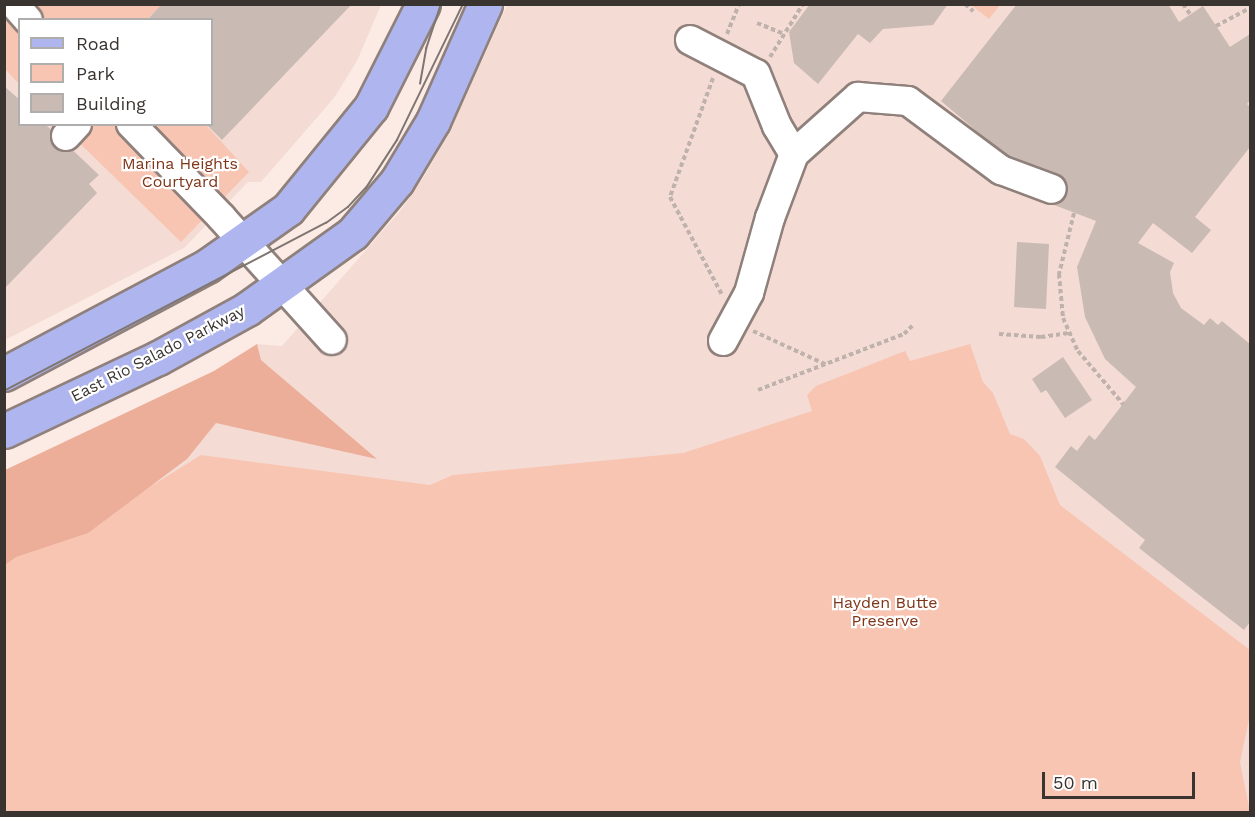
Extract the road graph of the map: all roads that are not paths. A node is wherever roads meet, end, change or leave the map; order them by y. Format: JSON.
{"nodes":[{"id":1,"x":14,"y":4,"type":"edge"},
{"id":2,"x":423,"y":4,"type":"edge"},
{"id":3,"x":485,"y":4,"type":"edge"},
{"id":4,"x":26,"y":18,"type":"edge"},
{"id":5,"x":690,"y":40,"type":"dead end"},
{"id":6,"x":133,"y":126,"type":"edge"},
{"id":7,"x":794,"y":154,"type":"junction"},
{"id":8,"x":1052,"y":189,"type":"dead end"},
{"id":9,"x":242,"y":242,"type":"junction"},
{"id":10,"x":281,"y":283,"type":"junction"},
{"id":11,"x":729,"y":330,"type":"road end"},
{"id":12,"x":332,"y":340,"type":"dead end"},
{"id":13,"x":4,"y":374,"type":"edge"},
{"id":14,"x":4,"y":431,"type":"edge"}],
"edges":[{"from":1,"to":4,"type":"lane"},
{"from":2,"to":9,"type":"main road"},
{"from":3,"to":10,"type":"main road","name":"East Rio Salado Parkway"},
{"from":5,"to":7,"type":"lane"},
{"from":6,"to":9,"type":"lane"},
{"from":7,"to":8,"type":"lane"},
{"from":7,"to":11,"type":"lane"},
{"from":9,"to":10,"type":"lane"},
{"from":9,"to":13,"type":"main road"},
{"from":10,"to":12,"type":"lane"},
{"from":10,"to":14,"type":"main road","name":"East Rio Salado Parkway"}]}
